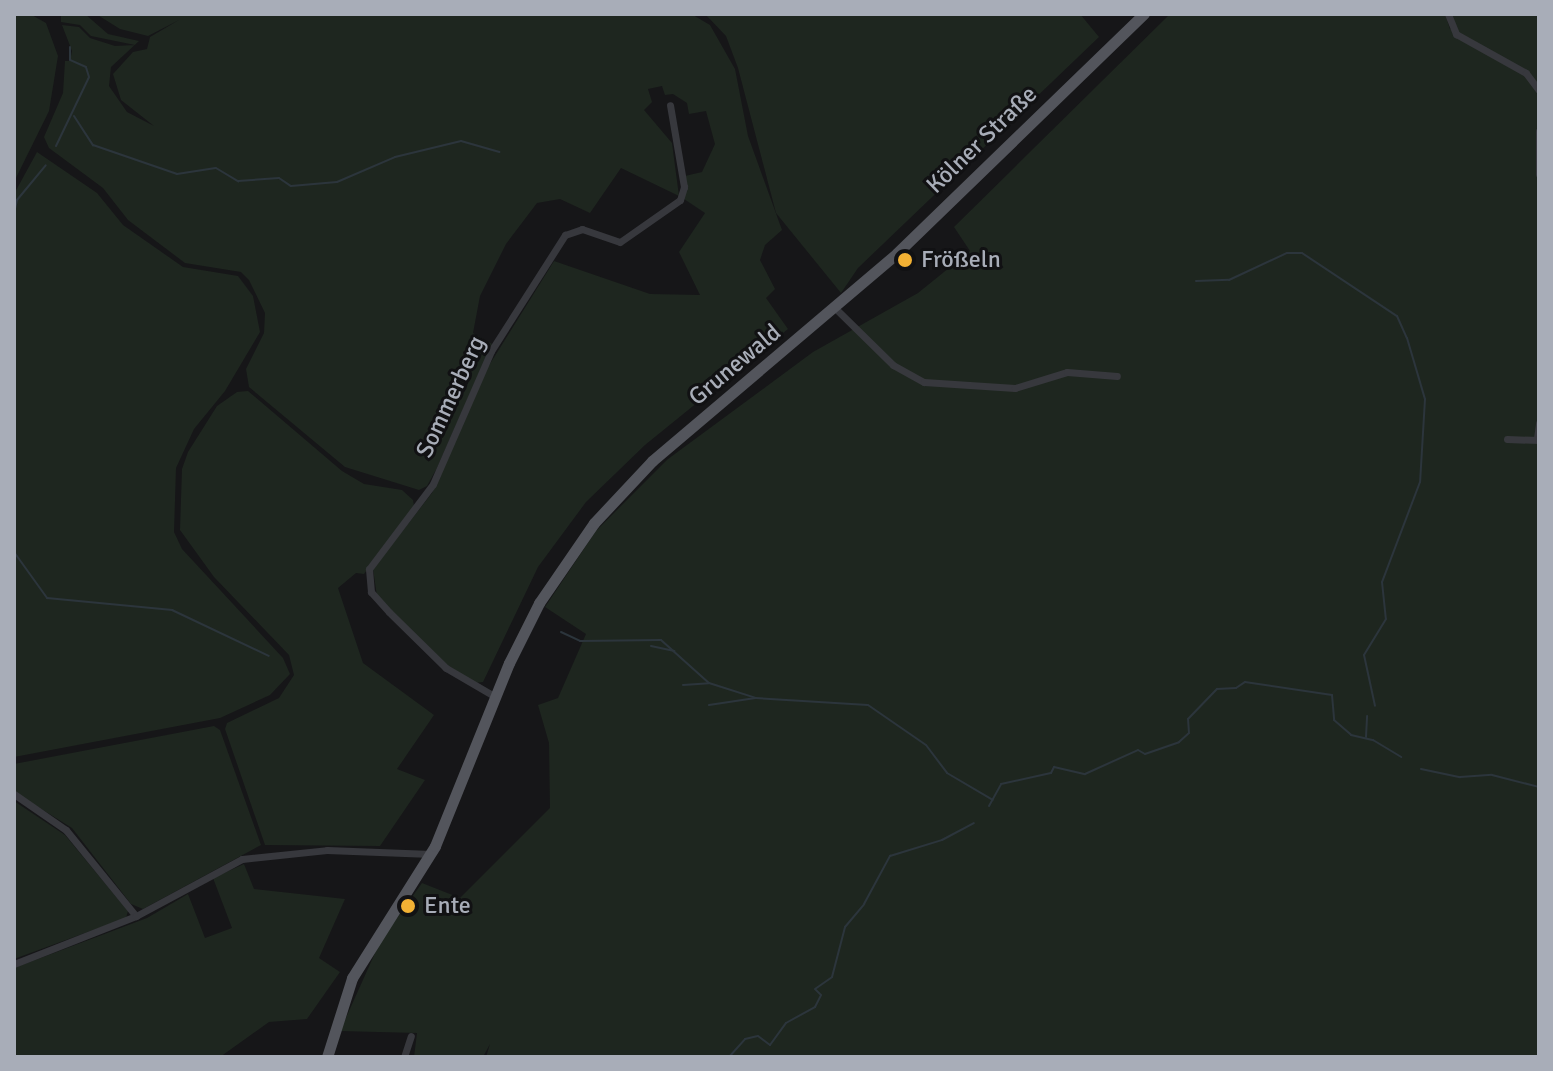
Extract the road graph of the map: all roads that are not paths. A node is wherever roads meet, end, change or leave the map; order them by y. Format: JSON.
{"nodes":[{"id":1,"x":1144,"y":14,"type":"edge"},
{"id":2,"x":1448,"y":14,"type":"edge"},
{"id":3,"x":1539,"y":90,"type":"edge"},
{"id":4,"x":670,"y":105,"type":"dead end"},
{"id":5,"x":1539,"y":131,"type":"edge"},
{"id":6,"x":1539,"y":174,"type":"edge"},
{"id":7,"x":843,"y":302,"type":"junction"},
{"id":8,"x":1117,"y":376,"type":"dead end"},
{"id":9,"x":1539,"y":423,"type":"edge"},
{"id":10,"x":1507,"y":439,"type":"dead end"},
{"id":11,"x":1538,"y":439,"type":"edge"},
{"id":12,"x":494,"y":696,"type":"junction"},
{"id":13,"x":14,"y":794,"type":"edge"},
{"id":14,"x":431,"y":854,"type":"junction"},
{"id":15,"x":136,"y":916,"type":"junction"},
{"id":16,"x":14,"y":964,"type":"edge"},
{"id":17,"x":411,"y":1036,"type":"dead end"},
{"id":18,"x":327,"y":1057,"type":"edge"},
{"id":19,"x":404,"y":1057,"type":"edge"}],
"edges":[{"from":1,"to":7,"type":"main road","name":"Kölner Straße"},
{"from":2,"to":3,"type":"street"},
{"from":4,"to":12,"type":"street","name":"Sommerberg"},
{"from":5,"to":6,"type":"street"},
{"from":7,"to":8,"type":"street"},
{"from":7,"to":12,"type":"main road","name":"Grunewald"},
{"from":9,"to":11,"type":"street"},
{"from":10,"to":11,"type":"street"},
{"from":12,"to":14,"type":"main road","name":"Grunewald"},
{"from":13,"to":15,"type":"street"},
{"from":14,"to":15,"type":"street"},
{"from":14,"to":18,"type":"main road","name":"Grunewald"},
{"from":15,"to":16,"type":"street"},
{"from":17,"to":19,"type":"street"}]}
